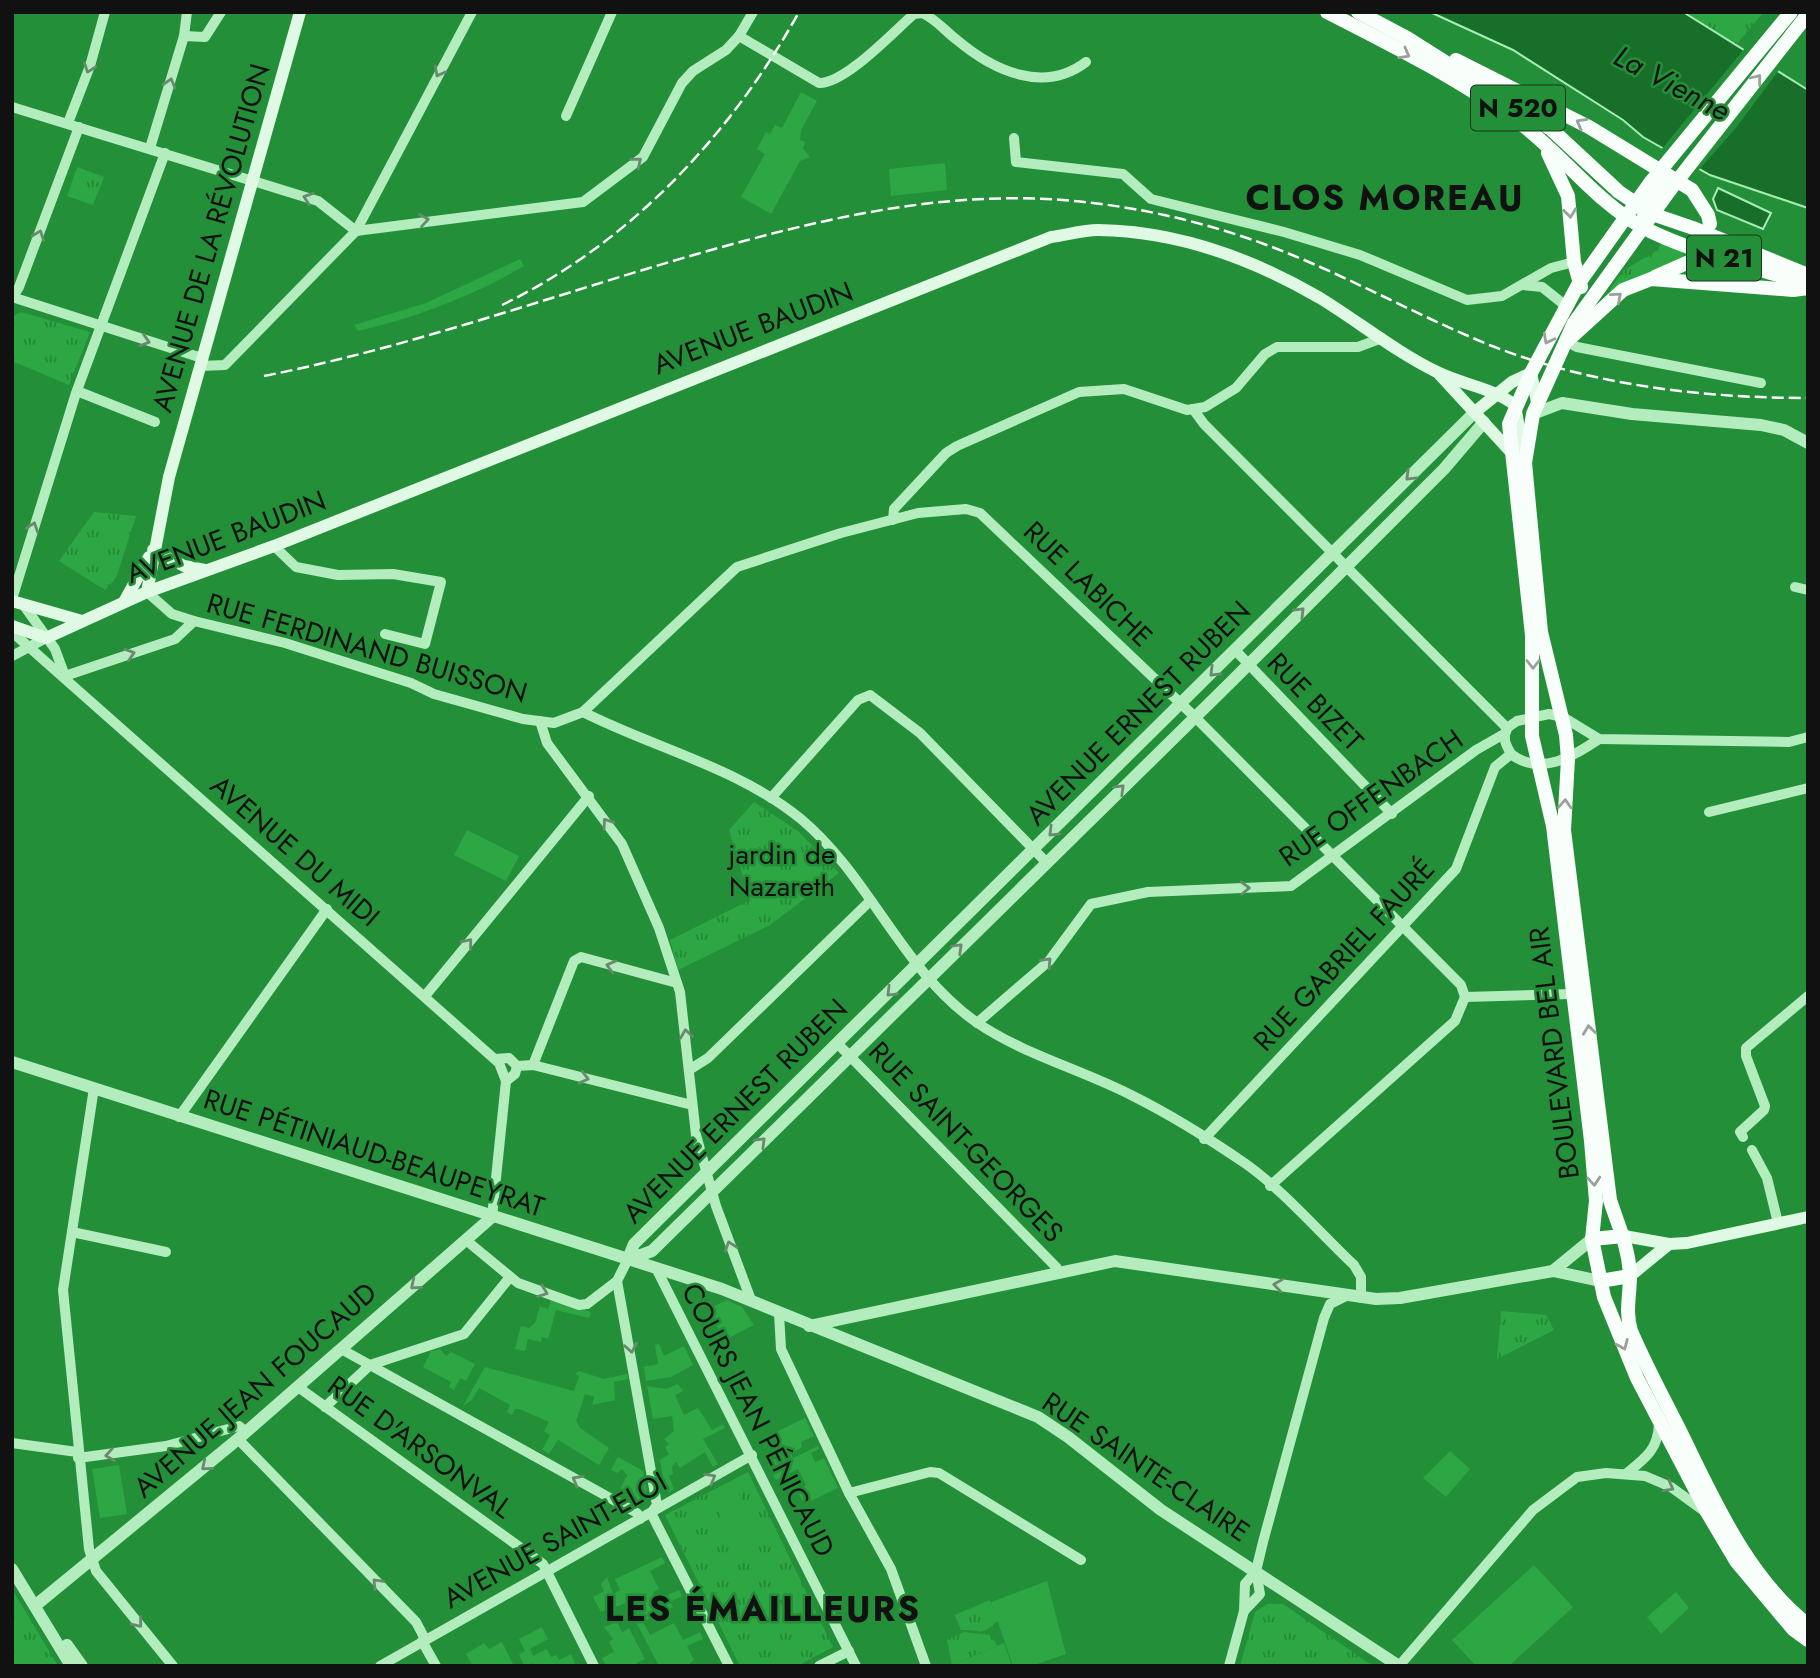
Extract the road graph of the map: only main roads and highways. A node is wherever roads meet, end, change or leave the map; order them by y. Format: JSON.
{"nodes":[{"id":1,"x":300,"y":12,"type":"edge"},
{"id":2,"x":1327,"y":12,"type":"edge"},
{"id":3,"x":1358,"y":12,"type":"edge"},
{"id":4,"x":1791,"y":12,"type":"edge"},
{"id":5,"x":1808,"y":14,"type":"edge"},
{"id":6,"x":1407,"y":38,"type":"junction"},
{"id":7,"x":1539,"y":140,"type":"junction"},
{"id":8,"x":1662,"y":192,"type":"junction"},
{"id":9,"x":1639,"y":211,"type":"junction"},
{"id":10,"x":1710,"y":224,"type":"dead end"},
{"id":11,"x":1642,"y":227,"type":"junction"},
{"id":12,"x":1693,"y":228,"type":"junction"},
{"id":13,"x":1700,"y":257,"type":"dead end"},
{"id":14,"x":1574,"y":262,"type":"junction"},
{"id":15,"x":1808,"y":275,"type":"edge"},
{"id":16,"x":1651,"y":279,"type":"junction"},
{"id":17,"x":1579,"y":283,"type":"junction"},
{"id":18,"x":1808,"y":286,"type":"edge"},
{"id":19,"x":1568,"y":303,"type":"junction"},
{"id":20,"x":1588,"y":303,"type":"junction"},
{"id":21,"x":1566,"y":341,"type":"junction"},
{"id":22,"x":1437,"y":372,"type":"junction"},
{"id":23,"x":1531,"y":373,"type":"junction"},
{"id":24,"x":1499,"y":393,"type":"junction"},
{"id":25,"x":1515,"y":405,"type":"junction"},
{"id":26,"x":1538,"y":409,"type":"junction"},
{"id":27,"x":1480,"y":417,"type":"junction"},
{"id":28,"x":1514,"y":422,"type":"junction"},
{"id":29,"x":1510,"y":451,"type":"junction"},
{"id":30,"x":1525,"y":463,"type":"junction"},
{"id":31,"x":153,"y":550,"type":"junction"},
{"id":32,"x":205,"y":570,"type":"junction"},
{"id":33,"x":147,"y":592,"type":"junction"},
{"id":34,"x":12,"y":600,"type":"edge"},
{"id":35,"x":124,"y":603,"type":"junction"},
{"id":36,"x":82,"y":621,"type":"junction"},
{"id":37,"x":12,"y":626,"type":"edge"},
{"id":38,"x":1808,"y":1217,"type":"edge"},
{"id":39,"x":1624,"y":1236,"type":"junction"},
{"id":40,"x":1592,"y":1239,"type":"junction"},
{"id":41,"x":1669,"y":1244,"type":"junction"},
{"id":42,"x":1630,"y":1276,"type":"junction"},
{"id":43,"x":1600,"y":1282,"type":"junction"},
{"id":44,"x":1808,"y":1625,"type":"edge"},
{"id":45,"x":1808,"y":1640,"type":"edge"}],
"edges":[{"from":1,"to":31,"type":"main road","name":"AVENUE DE LA RÉVOLUTION"},
{"from":2,"to":7,"type":"main road","number":"N 520","one_way":true},
{"from":3,"to":6,"type":"main road","number":"N 520"},
{"from":4,"to":8,"type":"main road","bridge":true},
{"from":8,"to":5,"type":"main road","one_way":true,"bridge":true},
{"from":6,"to":9,"type":"main road","number":"N 520"},
{"from":10,"to":6,"type":"main road","one_way":true},
{"from":7,"to":9,"type":"main road","number":"N 520"},
{"from":7,"to":14,"type":"main road","one_way":true},
{"from":8,"to":9,"type":"main road"},
{"from":8,"to":9,"type":"main road"},
{"from":8,"to":12,"type":"main road"},
{"from":9,"to":11,"type":"main road"},
{"from":9,"to":12,"type":"main road","number":"N 21"},
{"from":9,"to":17,"type":"main road"},
{"from":11,"to":18,"type":"main road","number":"N 21"},
{"from":11,"to":20,"type":"main road"},
{"from":12,"to":15,"type":"main road","number":"N 21"},
{"from":13,"to":16,"type":"main road"},
{"from":14,"to":17,"type":"main road"},
{"from":14,"to":19,"type":"main road"},
{"from":16,"to":18,"type":"main road"},
{"from":21,"to":16,"type":"main road","one_way":true},
{"from":17,"to":19,"type":"main road"},
{"from":17,"to":20,"type":"main road"},
{"from":19,"to":23,"type":"main road","one_way":true},
{"from":20,"to":21,"type":"main road"},
{"from":21,"to":26,"type":"main road"},
{"from":22,"to":24,"type":"main road","name":"AVENUE BAUDIN"},
{"from":22,"to":27,"type":"main road","name":"AVENUE BAUDIN"},
{"from":22,"to":32,"type":"main road","name":"AVENUE BAUDIN"},
{"from":23,"to":24,"type":"main road"},
{"from":23,"to":25,"type":"main road"},
{"from":23,"to":26,"type":"main road"},
{"from":24,"to":25,"type":"main road","name":"AVENUE BAUDIN"},
{"from":24,"to":27,"type":"main road","name":"AVENUE ERNEST RUBEN"},
{"from":25,"to":28,"type":"main road","name":"BOULEVARD BEL AIR"},
{"from":26,"to":28,"type":"main road"},
{"from":26,"to":30,"type":"main road","name":"BOULEVARD BEL AIR"},
{"from":27,"to":28,"type":"main road"},
{"from":27,"to":29,"type":"main road","name":"AVENUE BAUDIN"},
{"from":28,"to":29,"type":"main road","name":"BOULEVARD BEL AIR"},
{"from":28,"to":30,"type":"main road"},
{"from":29,"to":40,"type":"main road","name":"BOULEVARD BEL AIR","one_way":true},
{"from":39,"to":30,"type":"main road","name":"BOULEVARD BEL AIR","one_way":true},
{"from":31,"to":32,"type":"main road"},
{"from":31,"to":33,"type":"main road"},
{"from":31,"to":35,"type":"main road"},
{"from":32,"to":33,"type":"main road","name":"AVENUE BAUDIN"},
{"from":33,"to":35,"type":"main road","name":"AVENUE BAUDIN"},
{"from":34,"to":36,"type":"main road"},
{"from":35,"to":36,"type":"main road","name":"AVENUE BAUDIN"},
{"from":36,"to":37,"type":"main road","name":"AVENUE BAUDIN"},
{"from":38,"to":41,"type":"main road"},
{"from":39,"to":40,"type":"main road"},
{"from":39,"to":41,"type":"main road"},
{"from":39,"to":42,"type":"main road","name":"BOULEVARD BEL AIR"},
{"from":40,"to":43,"type":"main road","name":"BOULEVARD BEL AIR"},
{"from":41,"to":42,"type":"main road"},
{"from":42,"to":43,"type":"main road"},
{"from":42,"to":44,"type":"main road","name":"BOULEVARD BEL AIR"},
{"from":43,"to":45,"type":"main road","name":"BOULEVARD BEL AIR","one_way":true}]}
